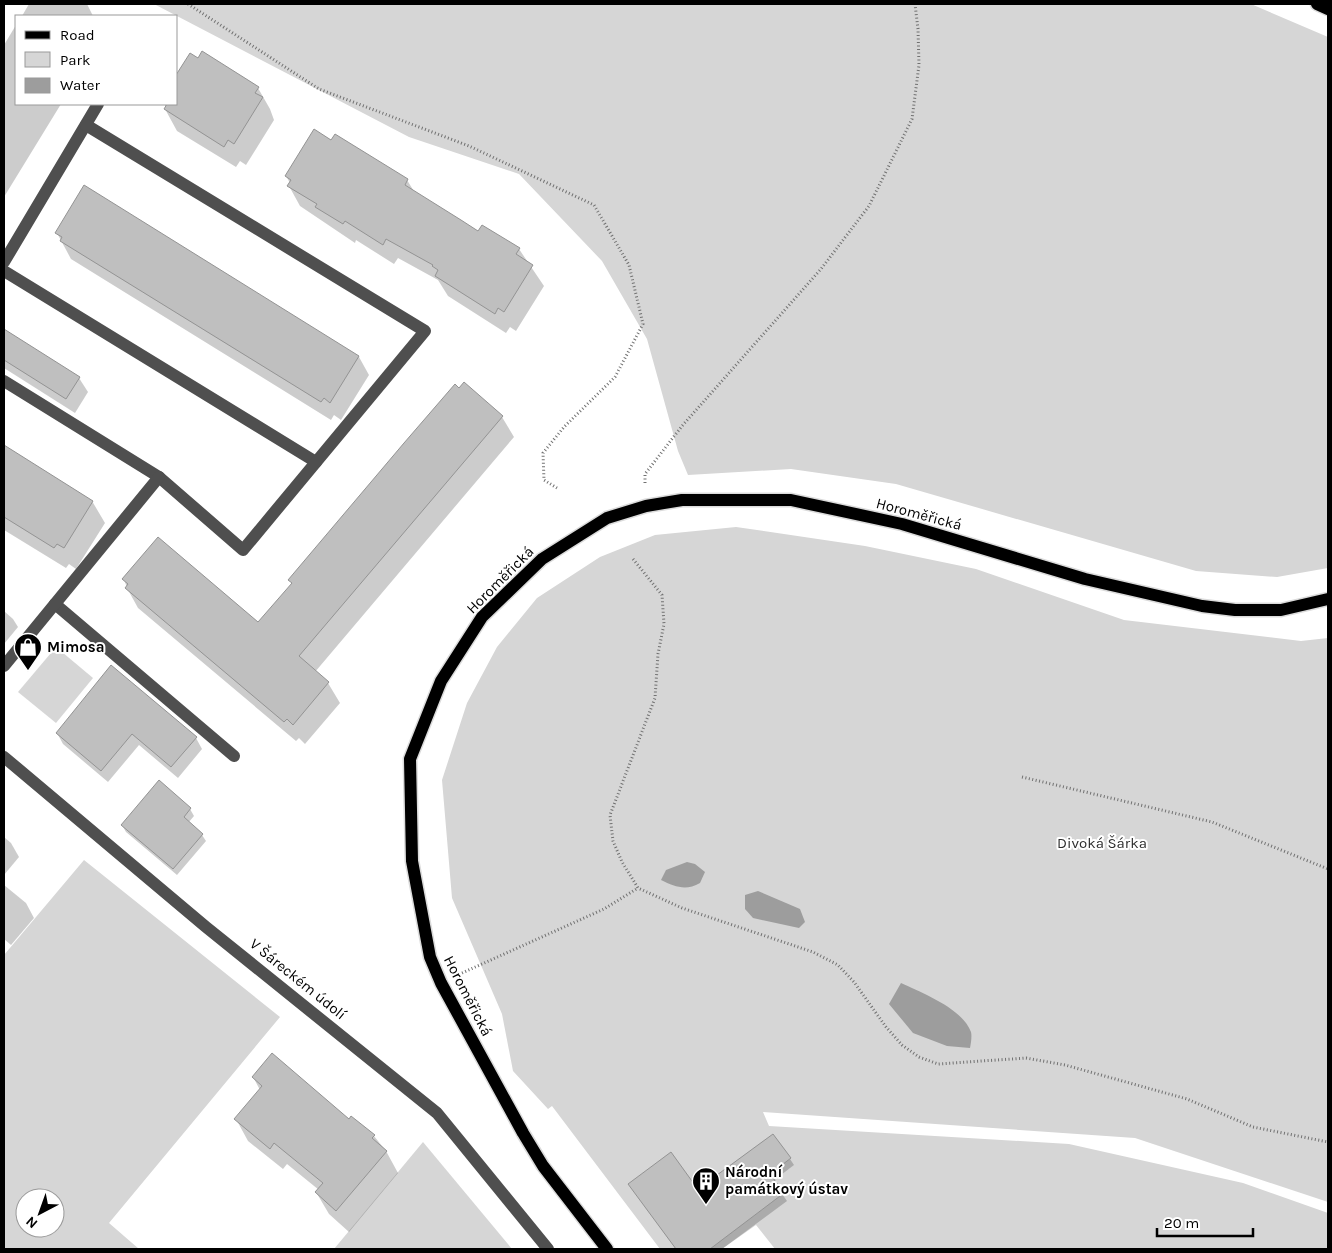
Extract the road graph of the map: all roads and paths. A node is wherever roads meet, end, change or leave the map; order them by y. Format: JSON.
{"nodes":[{"id":1,"x":188,"y":4,"type":"edge"},
{"id":2,"x":915,"y":4,"type":"edge"},
{"id":3,"x":1317,"y":4,"type":"edge"},
{"id":4,"x":1328,"y":9,"type":"edge"},
{"id":5,"x":97,"y":105,"type":"edge"},
{"id":6,"x":86,"y":125,"type":"junction"},
{"id":7,"x":4,"y":262,"type":"edge"},
{"id":8,"x":4,"y":271,"type":"edge"},
{"id":9,"x":4,"y":380,"type":"edge"},
{"id":10,"x":316,"y":462,"type":"junction"},
{"id":11,"x":159,"y":477,"type":"junction"},
{"id":12,"x":558,"y":488,"type":"dead end"},
{"id":13,"x":646,"y":506,"type":"junction"},
{"id":14,"x":633,"y":560,"type":"dead end"},
{"id":15,"x":1328,"y":599,"type":"edge"},
{"id":16,"x":55,"y":604,"type":"junction"},
{"id":17,"x":4,"y":666,"type":"edge"},
{"id":18,"x":234,"y":756,"type":"dead end"},
{"id":19,"x":4,"y":758,"type":"edge"},
{"id":20,"x":1022,"y":777,"type":"dead end"},
{"id":21,"x":1328,"y":869,"type":"edge"},
{"id":22,"x":638,"y":888,"type":"junction"},
{"id":23,"x":441,"y":982,"type":"junction"},
{"id":24,"x":1328,"y":1142,"type":"edge"},
{"id":25,"x":548,"y":1249,"type":"edge"},
{"id":26,"x":607,"y":1249,"type":"edge"}],
"edges":[{"from":1,"to":12,"type":"path"},
{"from":2,"to":13,"type":"path"},
{"from":3,"to":4,"type":"main road"},
{"from":5,"to":6,"type":"street"},
{"from":6,"to":7,"type":"street"},
{"from":6,"to":10,"type":"street"},
{"from":8,"to":10,"type":"street"},
{"from":9,"to":11,"type":"street"},
{"from":10,"to":11,"type":"street"},
{"from":11,"to":16,"type":"street"},
{"from":13,"to":15,"type":"main road","name":"Horoměřická"},
{"from":13,"to":23,"type":"main road","name":"Horoměřická"},
{"from":14,"to":22,"type":"path"},
{"from":16,"to":17,"type":"street"},
{"from":16,"to":18,"type":"street"},
{"from":19,"to":25,"type":"street","name":"V Šáreckém údolí"},
{"from":20,"to":21,"type":"path"},
{"from":22,"to":23,"type":"path"},
{"from":22,"to":24,"type":"path"},
{"from":23,"to":26,"type":"main road","name":"Horoměřická"}]}
